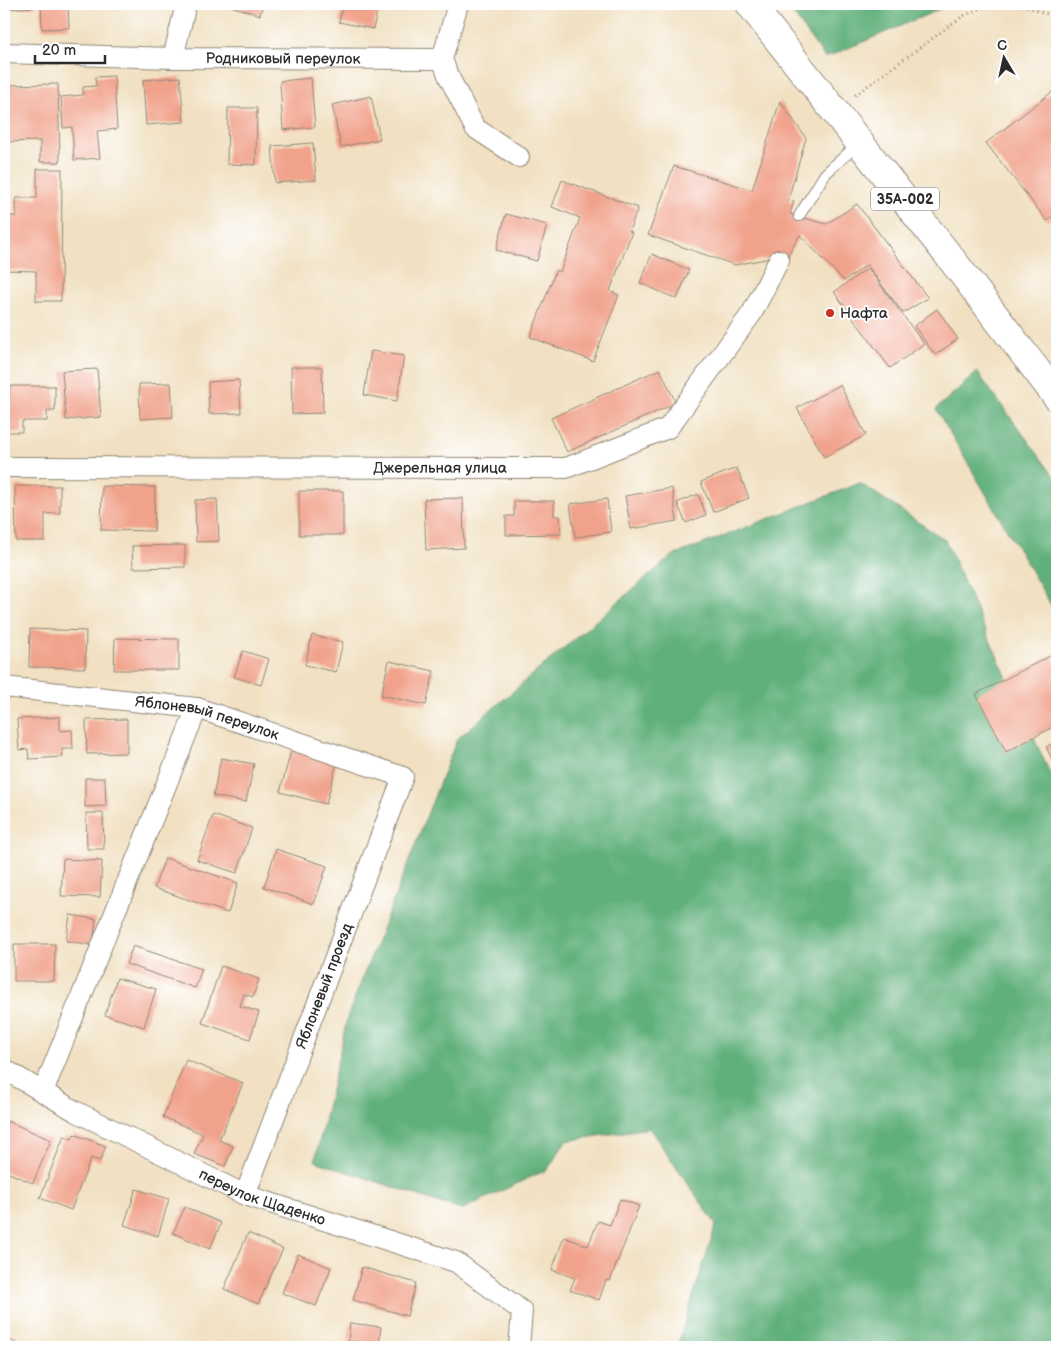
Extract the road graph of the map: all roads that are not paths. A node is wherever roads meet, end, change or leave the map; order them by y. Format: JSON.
{"nodes":[{"id":1,"x":186,"y":4,"type":"edge"},
{"id":2,"x":458,"y":4,"type":"edge"},
{"id":3,"x":750,"y":4,"type":"edge"},
{"id":4,"x":4,"y":53,"type":"edge"},
{"id":5,"x":173,"y":58,"type":"junction"},
{"id":6,"x":442,"y":59,"type":"junction"},
{"id":7,"x":860,"y":142,"type":"junction"},
{"id":8,"x":519,"y":157,"type":"dead end"},
{"id":9,"x":799,"y":216,"type":"dead end"},
{"id":10,"x":779,"y":260,"type":"dead end"},
{"id":11,"x":1057,"y":397,"type":"edge"},
{"id":12,"x":4,"y":467,"type":"edge"},
{"id":13,"x":4,"y":687,"type":"edge"},
{"id":14,"x":197,"y":708,"type":"junction"},
{"id":15,"x":403,"y":777,"type":"joint"},
{"id":16,"x":4,"y":1069,"type":"edge"},
{"id":17,"x":43,"y":1092,"type":"junction"},
{"id":18,"x":245,"y":1195,"type":"junction"},
{"id":19,"x":4,"y":1346,"type":"edge"},
{"id":20,"x":12,"y":1347,"type":"edge"},
{"id":21,"x":519,"y":1347,"type":"edge"}],
"edges":[{"from":1,"to":5,"type":"street"},
{"from":2,"to":6,"type":"street"},
{"from":3,"to":7,"type":"main road","number":"35А-002"},
{"from":4,"to":5,"type":"street","name":"Родниковый переулок"},
{"from":5,"to":6,"type":"street","name":"Родниковый переулок"},
{"from":6,"to":8,"type":"street"},
{"from":7,"to":9,"type":"lane"},
{"from":7,"to":11,"type":"main road","number":"35А-002"},
{"from":10,"to":12,"type":"street","name":"Джерельная улица"},
{"from":13,"to":14,"type":"street","name":"Яблоневый переулок"},
{"from":14,"to":15,"type":"street","name":"Яблоневый переулок"},
{"from":14,"to":17,"type":"street"},
{"from":15,"to":18,"type":"street","name":"Яблоневый проезд"},
{"from":16,"to":17,"type":"street","name":"переулок Щаденко"},
{"from":17,"to":18,"type":"street","name":"переулок Щаденко"},
{"from":18,"to":21,"type":"street","name":"переулок Щаденко"},
{"from":19,"to":20,"type":"lane"}]}
